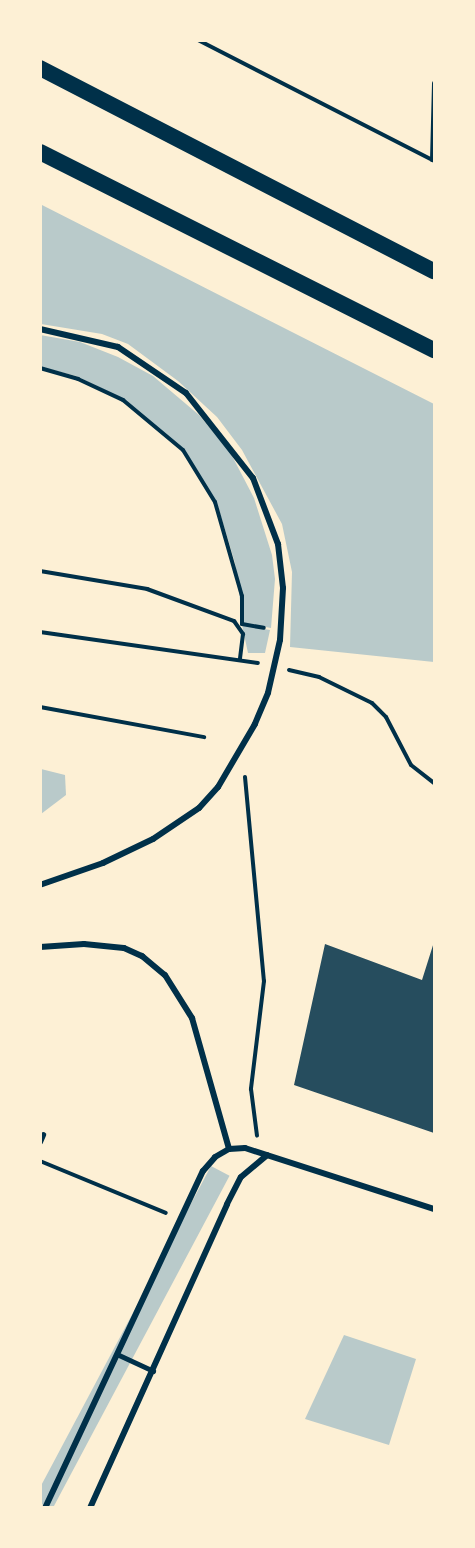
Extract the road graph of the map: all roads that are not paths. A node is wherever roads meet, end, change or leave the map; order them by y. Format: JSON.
{"nodes":[{"id":1,"x":40,"y":68,"type":"edge"},
{"id":2,"x":40,"y":152,"type":"edge"},
{"id":3,"x":435,"y":271,"type":"edge"},
{"id":4,"x":40,"y":329,"type":"edge"},
{"id":5,"x":435,"y":350,"type":"edge"},
{"id":6,"x":40,"y":885,"type":"edge"},
{"id":7,"x":40,"y":947,"type":"edge"},
{"id":8,"x":43,"y":1135,"type":"dead end"},
{"id":9,"x":40,"y":1142,"type":"edge"},
{"id":10,"x":229,"y":1149,"type":"junction"},
{"id":11,"x":267,"y":1155,"type":"junction"},
{"id":12,"x":435,"y":1209,"type":"edge"},
{"id":13,"x":117,"y":1354,"type":"junction"},
{"id":14,"x":153,"y":1371,"type":"junction"},
{"id":15,"x":45,"y":1508,"type":"edge"},
{"id":16,"x":90,"y":1508,"type":"edge"}],
"edges":[{"from":1,"to":3,"type":"highway"},
{"from":2,"to":5,"type":"highway"},
{"from":4,"to":6,"type":"street"},
{"from":7,"to":10,"type":"street"},
{"from":8,"to":9,"type":"lane"},
{"from":10,"to":11,"type":"street"},
{"from":10,"to":13,"type":"street"},
{"from":11,"to":12,"type":"street"},
{"from":11,"to":14,"type":"street"},
{"from":13,"to":14,"type":"lane"},
{"from":13,"to":15,"type":"street"},
{"from":14,"to":16,"type":"street"}]}
